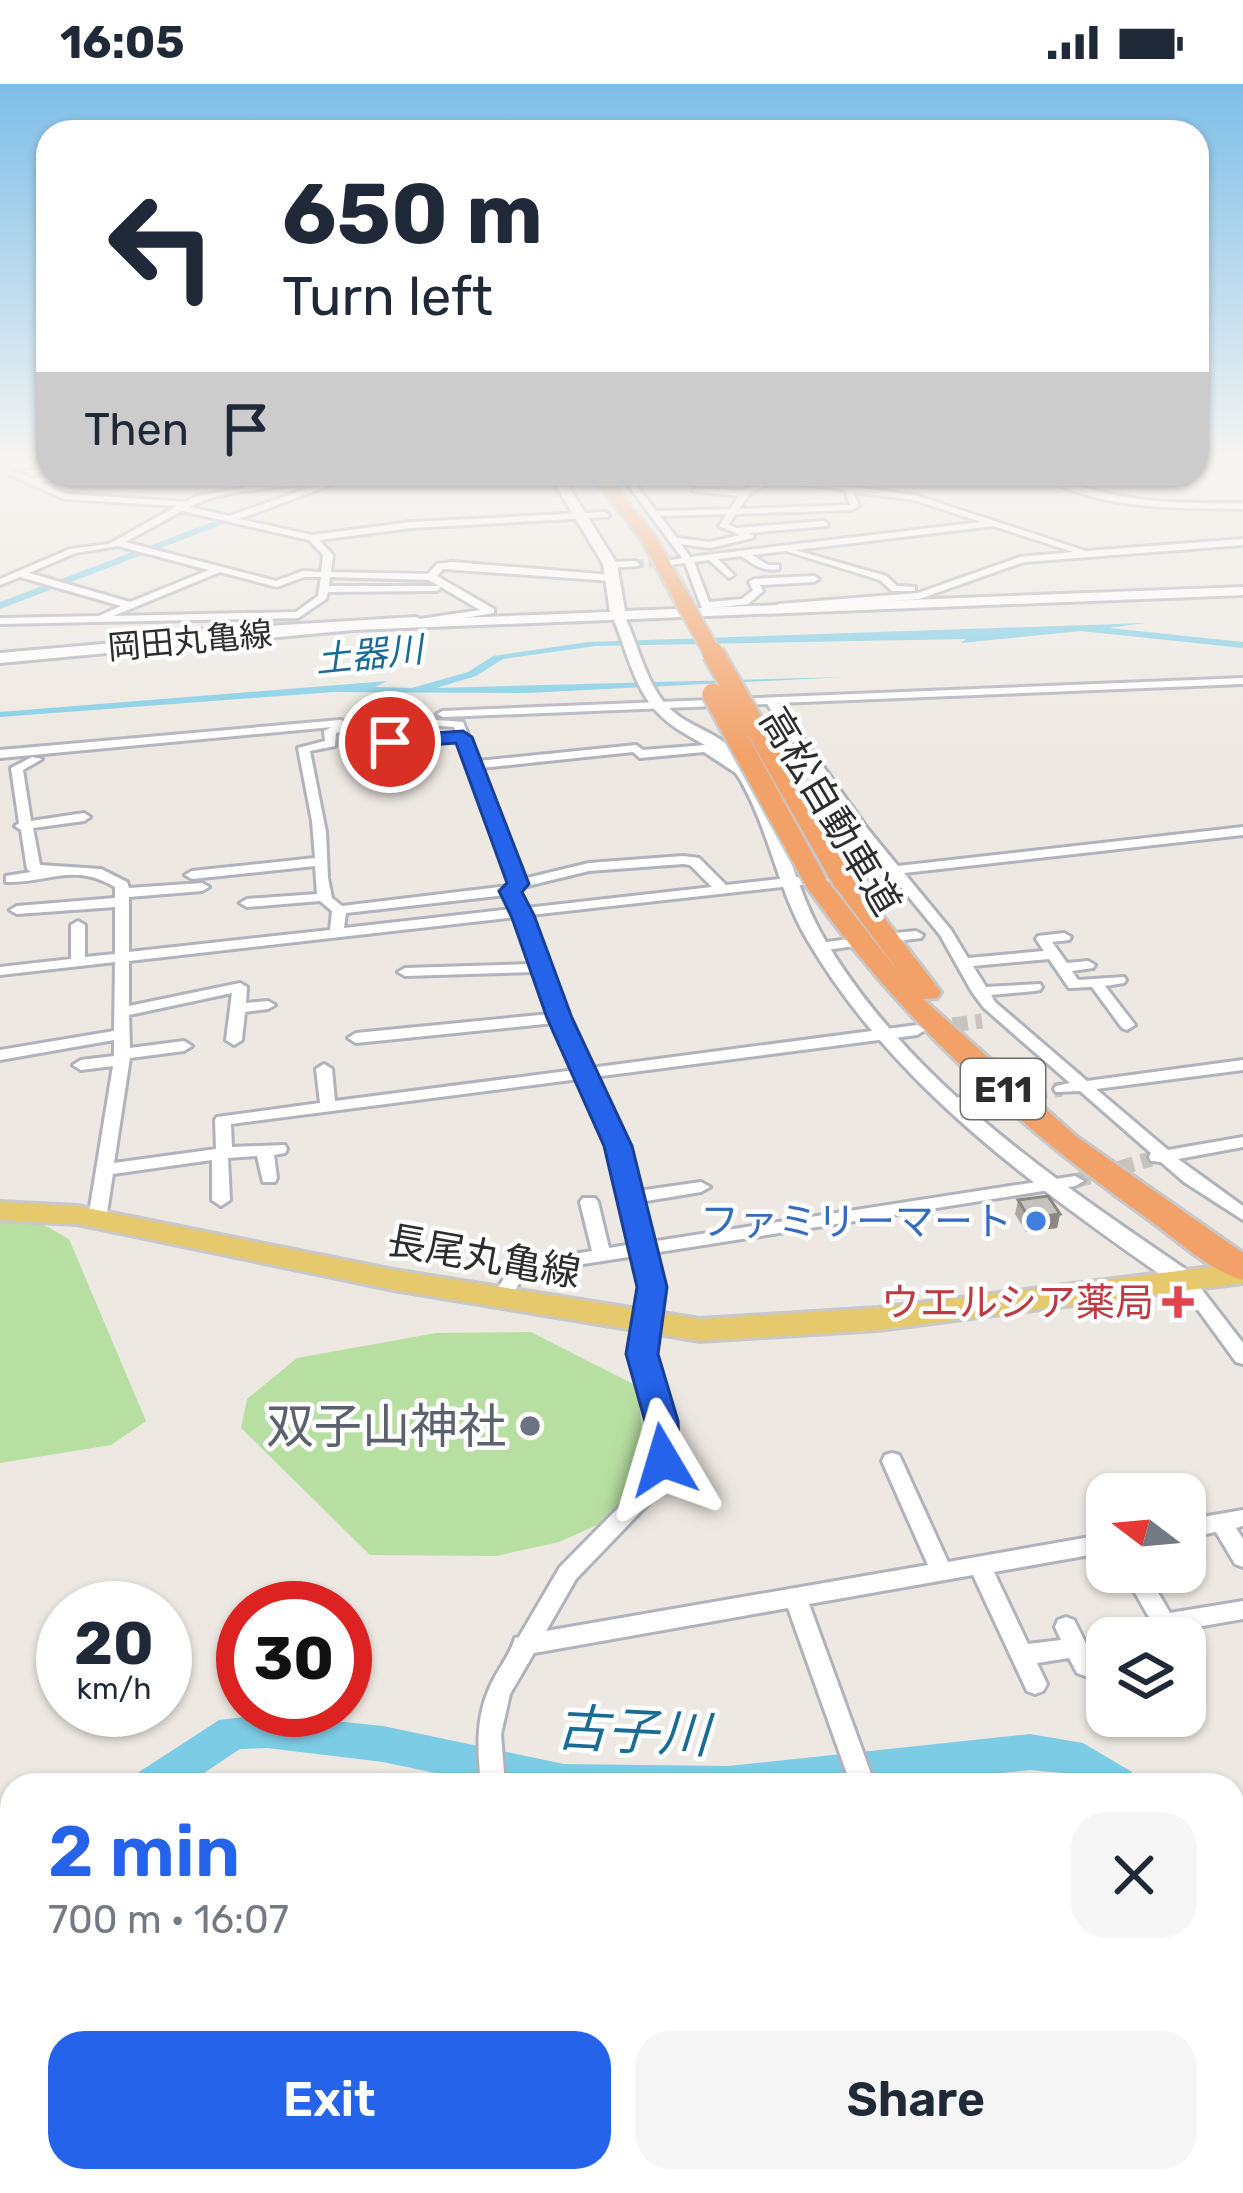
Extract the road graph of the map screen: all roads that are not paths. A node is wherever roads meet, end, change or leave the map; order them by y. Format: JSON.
{"nodes":[{"id":1,"x":49,"y":560,"type":"edge"},
{"id":2,"x":186,"y":560,"type":"edge"},
{"id":3,"x":327,"y":560,"type":"edge"},
{"id":4,"x":606,"y":560,"type":"edge"},
{"id":5,"x":644,"y":560,"type":"edge"},
{"id":6,"x":657,"y":560,"type":"edge"},
{"id":7,"x":693,"y":560,"type":"edge"},
{"id":8,"x":714,"y":560,"type":"edge"},
{"id":9,"x":779,"y":560,"type":"edge"},
{"id":10,"x":844,"y":560,"type":"edge"},
{"id":11,"x":1017,"y":560,"type":"edge"},
{"id":12,"x":689,"y":561,"type":"junction"},
{"id":13,"x":668,"y":562,"type":"tunnel mouth"},
{"id":14,"x":756,"y":562,"type":"joint"},
{"id":15,"x":635,"y":564,"type":"tunnel mouth"},
{"id":16,"x":34,"y":566,"type":"junction"},
{"id":17,"x":776,"y":567,"type":"dead end"},
{"id":18,"x":219,"y":569,"type":"junction"},
{"id":19,"x":611,"y":571,"type":"junction"},
{"id":20,"x":17,"y":573,"type":"junction"},
{"id":21,"x":326,"y":574,"type":"junction"},
{"id":22,"x":729,"y":575,"type":"dead end"},
{"id":23,"x":50,"y":576,"type":"junction"},
{"id":24,"x":431,"y":577,"type":"junction"},
{"id":25,"x":814,"y":579,"type":"dead end"},
{"id":26,"x":954,"y":580,"type":"junction"},
{"id":27,"x":0,"y":582,"type":"edge"},
{"id":28,"x":323,"y":589,"type":"junction"},
{"id":29,"x":449,"y":589,"type":"junction"},
{"id":30,"x":1243,"y":591,"type":"edge"},
{"id":31,"x":919,"y":596,"type":"junction"},
{"id":32,"x":1015,"y":600,"type":"junction"},
{"id":33,"x":673,"y":602,"type":"junction"},
{"id":34,"x":129,"y":604,"type":"junction"},
{"id":35,"x":708,"y":608,"type":"junction"},
{"id":36,"x":770,"y":609,"type":"junction"},
{"id":37,"x":620,"y":618,"type":"junction"},
{"id":38,"x":98,"y":619,"type":"junction"},
{"id":39,"x":0,"y":621,"type":"edge"},
{"id":40,"x":415,"y":621,"type":"junction"},
{"id":41,"x":0,"y":658,"type":"edge"},
{"id":42,"x":1243,"y":681,"type":"edge"},
{"id":43,"x":770,"y":700,"type":"junction"},
{"id":44,"x":659,"y":705,"type":"junction"},
{"id":45,"x":387,"y":719,"type":"junction"},
{"id":46,"x":463,"y":737,"type":"junction"},
{"id":47,"x":390,"y":742,"type":"dead end"},
{"id":48,"x":94,"y":746,"type":"junction"},
{"id":49,"x":0,"y":754,"type":"edge"},
{"id":50,"x":472,"y":765,"type":"junction"},
{"id":51,"x":740,"y":770,"type":"junction"},
{"id":52,"x":17,"y":777,"type":"junction"},
{"id":53,"x":0,"y":779,"type":"edge"},
{"id":54,"x":84,"y":817,"type":"dead end"},
{"id":55,"x":21,"y":826,"type":"junction"},
{"id":56,"x":1243,"y":831,"type":"edge"},
{"id":57,"x":318,"y":862,"type":"junction"},
{"id":58,"x":895,"y":870,"type":"junction"},
{"id":59,"x":51,"y":872,"type":"junction"},
{"id":60,"x":11,"y":879,"type":"dead end"},
{"id":61,"x":818,"y":882,"type":"junction"},
{"id":62,"x":515,"y":887,"type":"junction"},
{"id":63,"x":722,"y":888,"type":"junction"},
{"id":64,"x":121,"y":897,"type":"junction"},
{"id":65,"x":325,"y":898,"type":"junction"},
{"id":66,"x":248,"y":903,"type":"dead end"},
{"id":67,"x":591,"y":908,"type":"junction"},
{"id":68,"x":17,"y":910,"type":"dead end"},
{"id":69,"x":339,"y":910,"type":"junction"},
{"id":70,"x":523,"y":915,"type":"junction"},
{"id":71,"x":78,"y":925,"type":"dead end"},
{"id":72,"x":598,"y":927,"type":"dead end"},
{"id":73,"x":337,"y":933,"type":"junction"},
{"id":74,"x":916,"y":935,"type":"dead end"},
{"id":75,"x":896,"y":937,"type":"dead end"},
{"id":76,"x":1064,"y":937,"type":"dead end"},
{"id":77,"x":849,"y":944,"type":"dead end"},
{"id":78,"x":820,"y":947,"type":"junction"},
{"id":79,"x":124,"y":958,"type":"junction"},
{"id":80,"x":1058,"y":961,"type":"junction"},
{"id":81,"x":78,"y":962,"type":"junction"},
{"id":82,"x":965,"y":963,"type":"junction"},
{"id":83,"x":1088,"y":965,"type":"dead end"},
{"id":84,"x":540,"y":968,"type":"junction"},
{"id":85,"x":489,"y":970,"type":"junction"},
{"id":86,"x":0,"y":971,"type":"edge"},
{"id":87,"x":405,"y":972,"type":"dead end"},
{"id":88,"x":1119,"y":980,"type":"dead end"},
{"id":89,"x":1095,"y":982,"type":"junction"},
{"id":90,"x":1035,"y":987,"type":"dead end"},
{"id":91,"x":492,"y":989,"type":"dead end"},
{"id":92,"x":980,"y":992,"type":"junction"},
{"id":93,"x":268,"y":1005,"type":"dead end"},
{"id":94,"x":240,"y":1008,"type":"junction"},
{"id":95,"x":125,"y":1011,"type":"junction"},
{"id":96,"x":559,"y":1018,"type":"junction"},
{"id":97,"x":1004,"y":1018,"type":"junction"},
{"id":98,"x":982,"y":1021,"type":"tunnel mouth"},
{"id":99,"x":1127,"y":1025,"type":"dead end"},
{"id":100,"x":917,"y":1030,"type":"tunnel mouth"},
{"id":101,"x":124,"y":1034,"type":"junction"},
{"id":102,"x":887,"y":1034,"type":"junction"},
{"id":103,"x":356,"y":1039,"type":"dead end"},
{"id":104,"x":235,"y":1040,"type":"dead end"},
{"id":105,"x":184,"y":1046,"type":"dead end"},
{"id":106,"x":29,"y":1050,"type":"junction"},
{"id":107,"x":0,"y":1055,"type":"edge"},
{"id":108,"x":122,"y":1057,"type":"junction"},
{"id":109,"x":82,"y":1065,"type":"dead end"},
{"id":110,"x":1243,"y":1065,"type":"edge"},
{"id":111,"x":324,"y":1069,"type":"dead end"},
{"id":112,"x":29,"y":1073,"type":"dead end"},
{"id":113,"x":583,"y":1073,"type":"junction"},
{"id":114,"x":1083,"y":1085,"type":"junction"},
{"id":115,"x":1061,"y":1089,"type":"tunnel mouth"},
{"id":116,"x":984,"y":1100,"type":"tunnel mouth"},
{"id":117,"x":954,"y":1103,"type":"junction"},
{"id":118,"x":328,"y":1106,"type":"junction"},
{"id":119,"x":1243,"y":1142,"type":"edge"},
{"id":120,"x":222,"y":1154,"type":"junction"},
{"id":121,"x":1156,"y":1157,"type":"junction"},
{"id":122,"x":107,"y":1169,"type":"junction"},
{"id":123,"x":268,"y":1178,"type":"dead end"},
{"id":124,"x":1065,"y":1184,"type":"junction"},
{"id":125,"x":701,"y":1186,"type":"dead end"},
{"id":126,"x":631,"y":1198,"type":"junction"},
{"id":127,"x":221,"y":1200,"type":"dead end"},
{"id":128,"x":589,"y":1202,"type":"dead end"},
{"id":129,"x":0,"y":1211,"type":"edge"},
{"id":130,"x":1243,"y":1214,"type":"edge"},
{"id":131,"x":97,"y":1219,"type":"junction"},
{"id":132,"x":644,"y":1249,"type":"junction"},
{"id":133,"x":602,"y":1256,"type":"junction"},
{"id":134,"x":1239,"y":1262,"type":"edge"},
{"id":135,"x":1186,"y":1281,"type":"junction"},
{"id":136,"x":500,"y":1299,"type":"junction"},
{"id":137,"x":646,"y":1325,"type":"junction"},
{"id":138,"x":1242,"y":1356,"type":"edge"},
{"id":139,"x":892,"y":1461,"type":"dead end"},
{"id":140,"x":1232,"y":1520,"type":"edge"},
{"id":141,"x":1086,"y":1547,"type":"edge"},
{"id":142,"x":1243,"y":1558,"type":"edge"},
{"id":143,"x":980,"y":1566,"type":"junction"},
{"id":144,"x":942,"y":1573,"type":"junction"},
{"id":145,"x":796,"y":1599,"type":"junction"},
{"id":146,"x":1243,"y":1610,"type":"edge"},
{"id":147,"x":1206,"y":1620,"type":"edge"},
{"id":148,"x":524,"y":1646,"type":"junction"},
{"id":149,"x":1076,"y":1646,"type":"dead end"},
{"id":150,"x":1022,"y":1655,"type":"junction"},
{"id":151,"x":1035,"y":1684,"type":"dead end"},
{"id":152,"x":492,"y":1773,"type":"edge"},
{"id":153,"x":859,"y":1773,"type":"edge"}],
"edges":[{"from":1,"to":16,"type":"street"},
{"from":2,"to":18,"type":"street"},
{"from":3,"to":21,"type":"street"},
{"from":4,"to":19,"type":"main road"},
{"from":5,"to":33,"type":"highway","name":"高松自動車道","number":"E11"},
{"from":6,"to":33,"type":"highway","name":"高松自動車道","number":"E11"},
{"from":7,"to":12,"type":"street"},
{"from":8,"to":22,"type":"street"},
{"from":9,"to":14,"type":"street"},
{"from":10,"to":26,"type":"street"},
{"from":11,"to":26,"type":"street"},
{"from":12,"to":13,"type":"street"},
{"from":12,"to":35,"type":"street"},
{"from":14,"to":17,"type":"street"},
{"from":15,"to":19,"type":"street"},
{"from":16,"to":20,"type":"street"},
{"from":16,"to":23,"type":"street"},
{"from":18,"to":21,"type":"street"},
{"from":18,"to":34,"type":"street"},
{"from":19,"to":24,"type":"street"},
{"from":19,"to":37,"type":"main road"},
{"from":20,"to":23,"type":"street"},
{"from":20,"to":27,"type":"street"},
{"from":21,"to":24,"type":"street"},
{"from":21,"to":28,"type":"street"},
{"from":23,"to":34,"type":"street"},
{"from":24,"to":29,"type":"street"},
{"from":25,"to":35,"type":"street"},
{"from":26,"to":31,"type":"street"},
{"from":28,"to":29,"type":"street"},
{"from":28,"to":38,"type":"street"},
{"from":29,"to":40,"type":"street"},
{"from":30,"to":32,"type":"main road","name":"岡田丸亀線"},
{"from":31,"to":32,"type":"street"},
{"from":31,"to":36,"type":"street"},
{"from":32,"to":36,"type":"main road","name":"岡田丸亀線"},
{"from":33,"to":61,"type":"highway","name":"高松自動車道","number":"E11","bridge":true},
{"from":34,"to":38,"type":"street"},
{"from":35,"to":36,"type":"main road","name":"岡田丸亀線"},
{"from":35,"to":37,"type":"main road","name":"岡田丸亀線"},
{"from":37,"to":40,"type":"main road","name":"岡田丸亀線"},
{"from":37,"to":44,"type":"street"},
{"from":38,"to":39,"type":"street"},
{"from":40,"to":41,"type":"main road","name":"岡田丸亀線"},
{"from":42,"to":43,"type":"street"},
{"from":43,"to":44,"type":"street"},
{"from":43,"to":58,"type":"street"},
{"from":44,"to":45,"type":"street"},
{"from":44,"to":51,"type":"street"},
{"from":45,"to":46,"type":"street"},
{"from":45,"to":48,"type":"street"},
{"from":45,"to":57,"type":"street"},
{"from":46,"to":47,"type":"street"},
{"from":46,"to":50,"type":"street"},
{"from":48,"to":49,"type":"street"},
{"from":48,"to":52,"type":"street"},
{"from":50,"to":51,"type":"street"},
{"from":50,"to":62,"type":"street"},
{"from":51,"to":61,"type":"street"},
{"from":52,"to":53,"type":"street"},
{"from":52,"to":55,"type":"street"},
{"from":54,"to":55,"type":"street"},
{"from":55,"to":59,"type":"street"},
{"from":56,"to":58,"type":"street"},
{"from":57,"to":64,"type":"street"},
{"from":57,"to":65,"type":"street"},
{"from":58,"to":61,"type":"street"},
{"from":58,"to":82,"type":"street"},
{"from":59,"to":60,"type":"street"},
{"from":59,"to":64,"type":"street"},
{"from":61,"to":63,"type":"street"},
{"from":61,"to":78,"type":"street"},
{"from":61,"to":134,"type":"highway","name":"高松自動車道","number":"E11"},
{"from":62,"to":63,"type":"street"},
{"from":62,"to":69,"type":"street"},
{"from":62,"to":70,"type":"street"},
{"from":63,"to":67,"type":"street"},
{"from":64,"to":68,"type":"street"},
{"from":64,"to":79,"type":"street"},
{"from":65,"to":66,"type":"street"},
{"from":65,"to":69,"type":"street"},
{"from":67,"to":70,"type":"street"},
{"from":67,"to":72,"type":"street"},
{"from":69,"to":73,"type":"street"},
{"from":70,"to":73,"type":"street"},
{"from":70,"to":84,"type":"street"},
{"from":71,"to":81,"type":"street"},
{"from":73,"to":79,"type":"street"},
{"from":74,"to":75,"type":"street"},
{"from":76,"to":80,"type":"street"},
{"from":77,"to":78,"type":"street"},
{"from":78,"to":102,"type":"street"},
{"from":79,"to":81,"type":"street"},
{"from":79,"to":95,"type":"street"},
{"from":80,"to":82,"type":"street"},
{"from":80,"to":83,"type":"street"},
{"from":80,"to":89,"type":"street"},
{"from":81,"to":86,"type":"street"},
{"from":82,"to":92,"type":"street"},
{"from":84,"to":85,"type":"street"},
{"from":84,"to":96,"type":"street"},
{"from":85,"to":87,"type":"street"},
{"from":85,"to":91,"type":"street"},
{"from":88,"to":89,"type":"street"},
{"from":89,"to":99,"type":"street"},
{"from":90,"to":92,"type":"street"},
{"from":92,"to":97,"type":"street"},
{"from":93,"to":94,"type":"street"},
{"from":94,"to":95,"type":"street"},
{"from":94,"to":104,"type":"street"},
{"from":95,"to":101,"type":"street"},
{"from":96,"to":103,"type":"street"},
{"from":96,"to":113,"type":"street"},
{"from":97,"to":98,"type":"street"},
{"from":97,"to":114,"type":"street"},
{"from":100,"to":102,"type":"street"},
{"from":101,"to":106,"type":"street"},
{"from":101,"to":108,"type":"street"},
{"from":102,"to":113,"type":"street"},
{"from":102,"to":117,"type":"street"},
{"from":105,"to":108,"type":"street"},
{"from":106,"to":107,"type":"street"},
{"from":106,"to":112,"type":"street"},
{"from":108,"to":109,"type":"street"},
{"from":108,"to":122,"type":"street"},
{"from":110,"to":114,"type":"street"},
{"from":111,"to":118,"type":"street"},
{"from":113,"to":118,"type":"street"},
{"from":113,"to":126,"type":"street"},
{"from":114,"to":115,"type":"street"},
{"from":114,"to":121,"type":"street"},
{"from":116,"to":117,"type":"street"},
{"from":117,"to":124,"type":"street"},
{"from":118,"to":120,"type":"street"},
{"from":119,"to":121,"type":"street"},
{"from":120,"to":122,"type":"street"},
{"from":120,"to":123,"type":"street"},
{"from":120,"to":127,"type":"street"},
{"from":121,"to":130,"type":"street"},
{"from":122,"to":131,"type":"street"},
{"from":124,"to":132,"type":"street"},
{"from":124,"to":135,"type":"street"},
{"from":125,"to":126,"type":"street"},
{"from":126,"to":132,"type":"street"},
{"from":128,"to":133,"type":"street"},
{"from":129,"to":131,"type":"main road","name":"長尾丸亀線"},
{"from":131,"to":136,"type":"main road","name":"長尾丸亀線"},
{"from":132,"to":133,"type":"street"},
{"from":132,"to":137,"type":"street"},
{"from":133,"to":136,"type":"street"},
{"from":134,"to":135,"type":"main road","name":"長尾丸亀線"},
{"from":135,"to":137,"type":"main road","name":"長尾丸亀線"},
{"from":135,"to":138,"type":"street"},
{"from":136,"to":137,"type":"main road","name":"長尾丸亀線"},
{"from":137,"to":148,"type":"street"},
{"from":139,"to":144,"type":"street"},
{"from":140,"to":142,"type":"street"},
{"from":141,"to":143,"type":"street"},
{"from":143,"to":144,"type":"street"},
{"from":143,"to":150,"type":"street"},
{"from":144,"to":145,"type":"street"},
{"from":145,"to":148,"type":"street"},
{"from":145,"to":153,"type":"street"},
{"from":146,"to":147,"type":"street"},
{"from":148,"to":152,"type":"street"},
{"from":149,"to":150,"type":"street"},
{"from":150,"to":151,"type":"street"}]}
